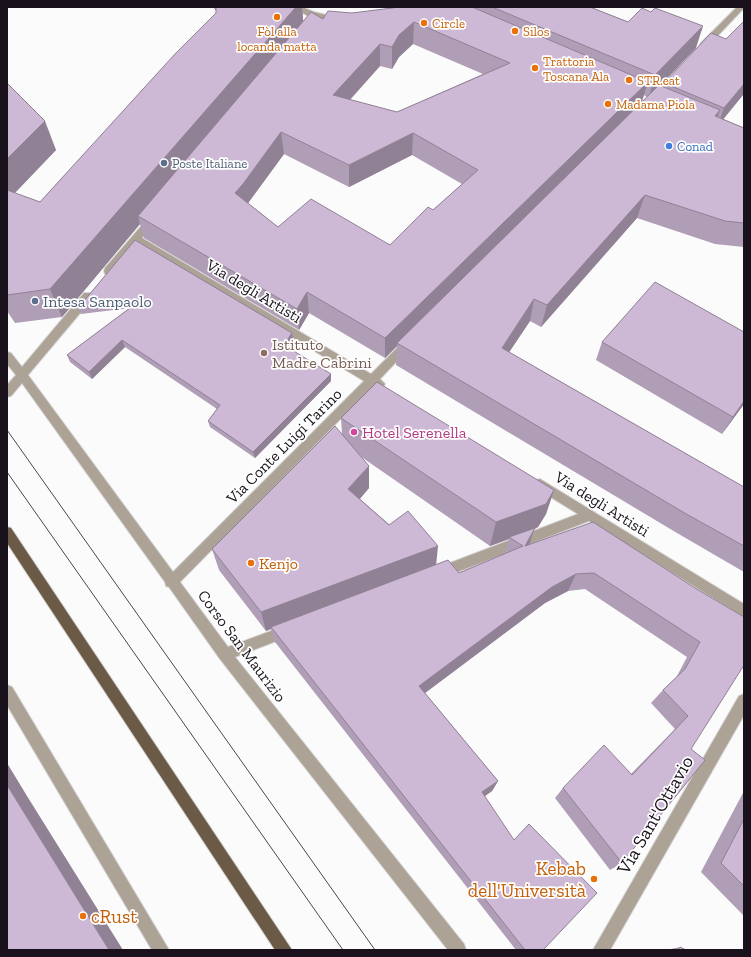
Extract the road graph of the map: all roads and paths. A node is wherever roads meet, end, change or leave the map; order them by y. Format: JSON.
{"nodes":[{"id":1,"x":296,"y":7,"type":"edge"},
{"id":2,"x":741,"y":7,"type":"edge"},
{"id":3,"x":321,"y":17,"type":"junction"},
{"id":4,"x":352,"y":22,"type":"edge"},
{"id":5,"x":312,"y":27,"type":"edge"},
{"id":6,"x":699,"y":51,"type":"edge"},
{"id":7,"x":161,"y":209,"type":"edge"},
{"id":8,"x":135,"y":239,"type":"junction"},
{"id":9,"x":416,"y":336,"type":"edge"},
{"id":10,"x":7,"y":356,"type":"edge"},
{"id":11,"x":22,"y":375,"type":"junction"},
{"id":12,"x":372,"y":380,"type":"junction"},
{"id":13,"x":388,"y":390,"type":"edge"},
{"id":14,"x":7,"y":393,"type":"edge"},
{"id":15,"x":530,"y":478,"type":"edge"},
{"id":16,"x":590,"y":515,"type":"junction"},
{"id":17,"x":7,"y":532,"type":"edge"},
{"id":18,"x":426,"y":578,"type":"edge"},
{"id":19,"x":172,"y":582,"type":"junction"},
{"id":20,"x":744,"y":611,"type":"edge"},
{"id":21,"x":299,"y":626,"type":"edge"},
{"id":22,"x":225,"y":654,"type":"junction"},
{"id":23,"x":7,"y":692,"type":"edge"},
{"id":24,"x":744,"y":701,"type":"edge"},
{"id":25,"x":161,"y":950,"type":"edge"},
{"id":26,"x":284,"y":950,"type":"edge"},
{"id":27,"x":458,"y":950,"type":"edge"},
{"id":28,"x":601,"y":950,"type":"edge"}],
"edges":[{"from":1,"to":3,"type":"street"},
{"from":2,"to":6,"type":"street"},
{"from":3,"to":4,"type":"street"},
{"from":3,"to":5,"type":"street"},
{"from":7,"to":8,"type":"street"},
{"from":8,"to":11,"type":"street"},
{"from":8,"to":12,"type":"street","name":"Via degli Artisti"},
{"from":9,"to":12,"type":"street","name":"Via Conte Luigi Tarino"},
{"from":10,"to":11,"type":"street","name":"Corso San Maurizio"},
{"from":11,"to":14,"type":"street"},
{"from":11,"to":19,"type":"street","name":"Corso San Maurizio"},
{"from":12,"to":13,"type":"street","name":"Via degli Artisti"},
{"from":12,"to":19,"type":"street","name":"Via Conte Luigi Tarino"},
{"from":15,"to":16,"type":"street","name":"Via degli Artisti"},
{"from":16,"to":18,"type":"street"},
{"from":16,"to":20,"type":"street","name":"Via degli Artisti"},
{"from":17,"to":26,"type":"main road"},
{"from":19,"to":22,"type":"street","name":"Corso San Maurizio"},
{"from":21,"to":22,"type":"street"},
{"from":22,"to":27,"type":"street","name":"Corso San Maurizio"},
{"from":23,"to":25,"type":"street"},
{"from":24,"to":28,"type":"street","name":"Via Sant'Ottavio"}]}
